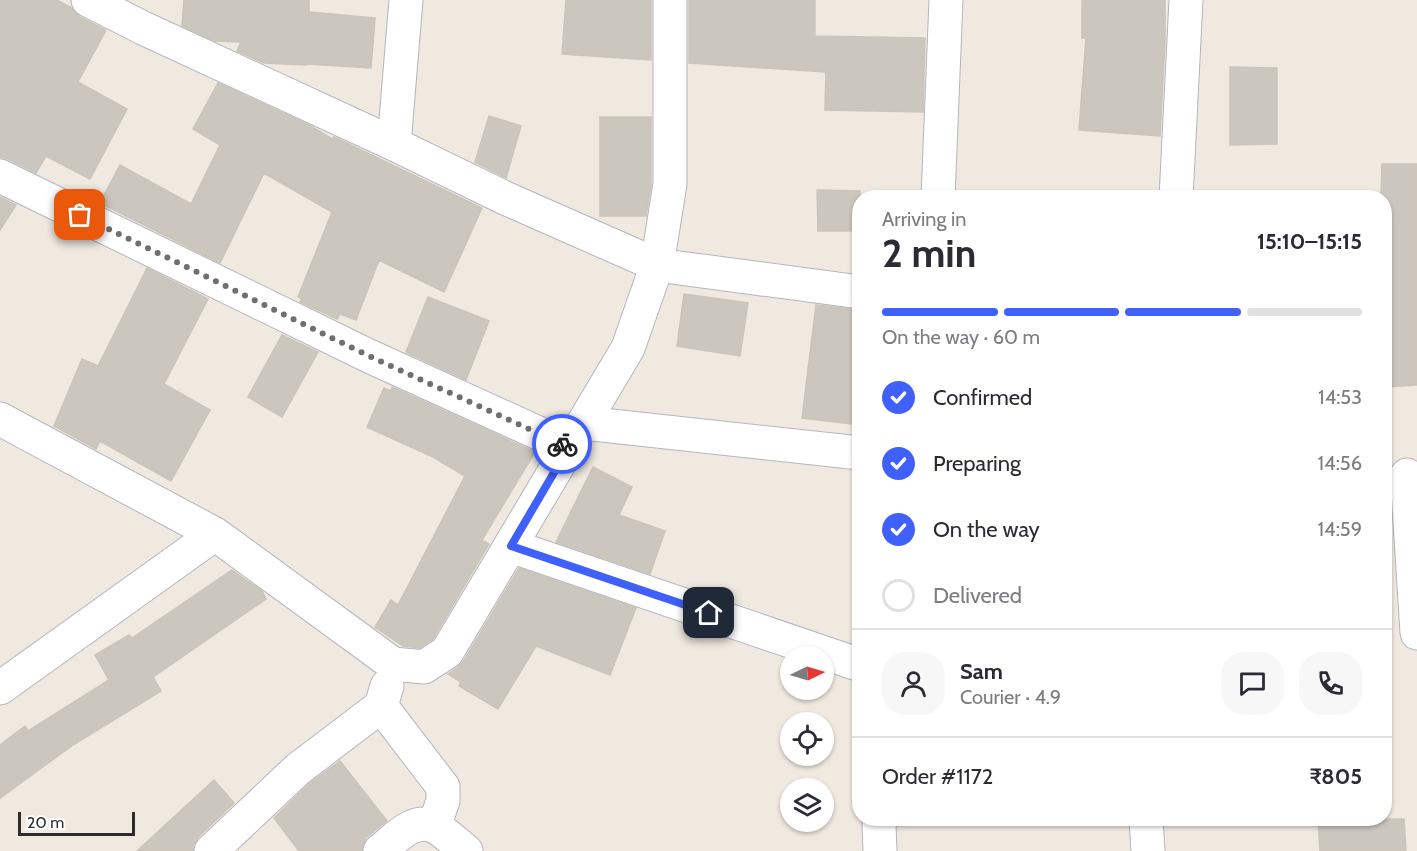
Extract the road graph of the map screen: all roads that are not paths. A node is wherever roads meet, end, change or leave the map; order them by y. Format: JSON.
{"nodes":[{"id":1,"x":88,"y":0,"type":"edge"},
{"id":2,"x":406,"y":0,"type":"edge"},
{"id":3,"x":670,"y":0,"type":"edge"},
{"id":4,"x":946,"y":0,"type":"edge"},
{"id":5,"x":1186,"y":0,"type":"edge"},
{"id":6,"x":144,"y":14,"type":"edge"},
{"id":7,"x":394,"y":144,"type":"junction"},
{"id":8,"x":0,"y":176,"type":"edge"},
{"id":9,"x":938,"y":190,"type":"edge"},
{"id":10,"x":1176,"y":190,"type":"edge"},
{"id":11,"x":657,"y":265,"type":"junction"},
{"id":12,"x":852,"y":291,"type":"edge"},
{"id":13,"x":0,"y":419,"type":"edge"},
{"id":14,"x":577,"y":435,"type":"junction"},
{"id":15,"x":852,"y":452,"type":"edge"},
{"id":16,"x":1403,"y":475,"type":"edge"},
{"id":17,"x":215,"y":534,"type":"junction"},
{"id":18,"x":511,"y":546,"type":"junction"},
{"id":19,"x":1417,"y":633,"type":"edge"},
{"id":20,"x":852,"y":662,"type":"edge"},
{"id":21,"x":393,"y":664,"type":"junction"},
{"id":22,"x":0,"y":688,"type":"edge"},
{"id":23,"x":381,"y":705,"type":"junction"},
{"id":24,"x":434,"y":826,"type":"junction"},
{"id":25,"x":879,"y":826,"type":"edge"},
{"id":26,"x":1146,"y":826,"type":"edge"},
{"id":27,"x":211,"y":851,"type":"edge"},
{"id":28,"x":380,"y":851,"type":"edge"},
{"id":29,"x":466,"y":851,"type":"edge"},
{"id":30,"x":880,"y":851,"type":"edge"},
{"id":31,"x":1148,"y":851,"type":"edge"}],
"edges":[{"from":1,"to":6,"type":"street"},
{"from":2,"to":7,"type":"street"},
{"from":3,"to":11,"type":"street"},
{"from":4,"to":9,"type":"street"},
{"from":5,"to":10,"type":"street"},
{"from":6,"to":7,"type":"street"},
{"from":7,"to":11,"type":"street"},
{"from":8,"to":14,"type":"street"},
{"from":11,"to":12,"type":"street"},
{"from":11,"to":14,"type":"street"},
{"from":13,"to":17,"type":"street"},
{"from":14,"to":15,"type":"street"},
{"from":14,"to":18,"type":"street"},
{"from":16,"to":19,"type":"street"},
{"from":17,"to":21,"type":"street"},
{"from":17,"to":22,"type":"street"},
{"from":18,"to":20,"type":"street"},
{"from":18,"to":21,"type":"street"},
{"from":21,"to":23,"type":"street"},
{"from":23,"to":24,"type":"street"},
{"from":23,"to":27,"type":"street"},
{"from":24,"to":28,"type":"street"},
{"from":24,"to":29,"type":"street"},
{"from":25,"to":30,"type":"street"},
{"from":26,"to":31,"type":"street"}]}
